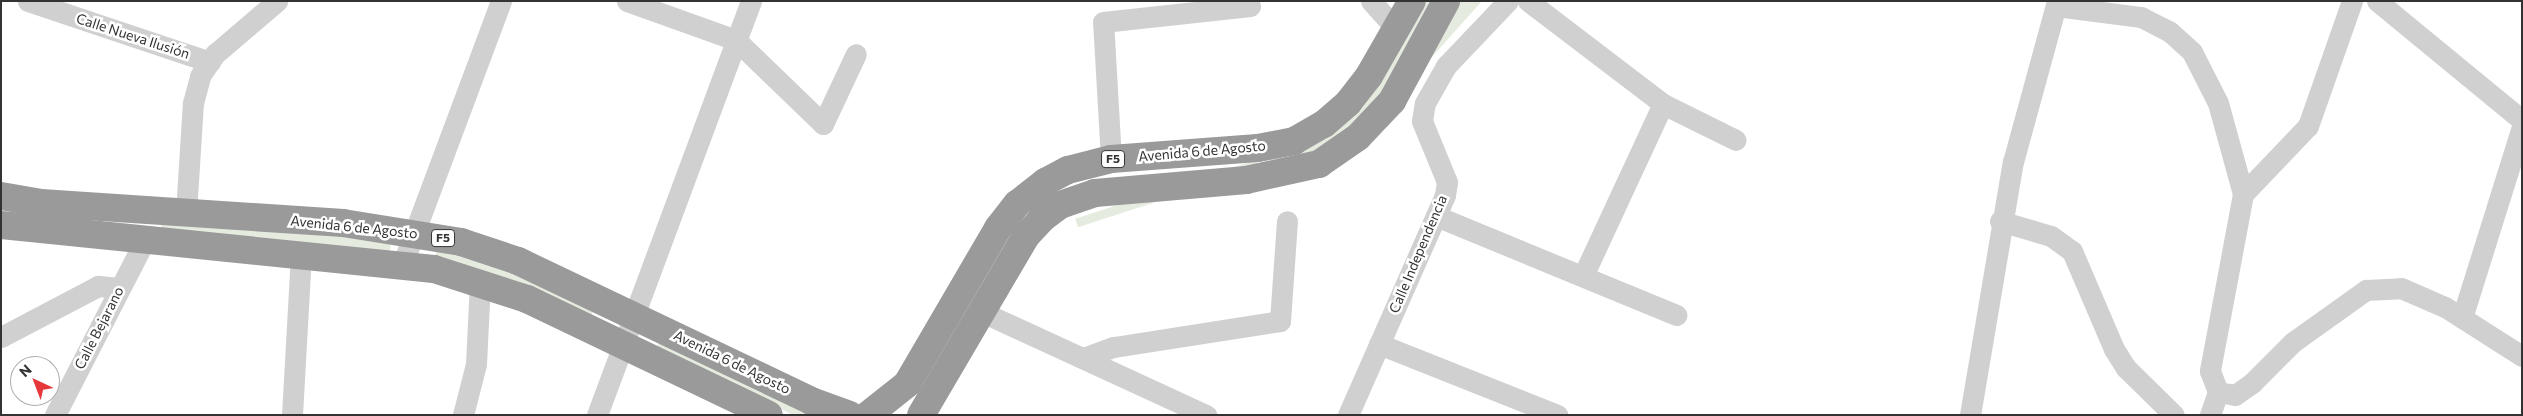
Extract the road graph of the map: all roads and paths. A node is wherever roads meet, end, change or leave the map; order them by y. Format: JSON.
{"nodes":[{"id":1,"x":28,"y":1,"type":"edge"},
{"id":2,"x":277,"y":1,"type":"edge"},
{"id":3,"x":501,"y":1,"type":"edge"},
{"id":4,"x":627,"y":1,"type":"edge"},
{"id":5,"x":751,"y":1,"type":"edge"},
{"id":6,"x":1371,"y":1,"type":"edge"},
{"id":7,"x":1412,"y":1,"type":"edge"},
{"id":8,"x":1446,"y":1,"type":"edge"},
{"id":9,"x":1508,"y":1,"type":"edge"},
{"id":10,"x":1528,"y":1,"type":"edge"},
{"id":11,"x":2352,"y":1,"type":"edge"},
{"id":12,"x":2377,"y":1,"type":"edge"},
{"id":13,"x":2057,"y":4,"type":"edge"},
{"id":14,"x":1250,"y":6,"type":"dead end"},
{"id":15,"x":1396,"y":29,"type":"junction"},
{"id":16,"x":736,"y":40,"type":"junction"},
{"id":17,"x":856,"y":54,"type":"dead end"},
{"id":18,"x":210,"y":62,"type":"junction"},
{"id":19,"x":1663,"y":104,"type":"junction"},
{"id":20,"x":2522,"y":120,"type":"edge"},
{"id":21,"x":2522,"y":126,"type":"edge"},
{"id":22,"x":1736,"y":140,"type":"dead end"},
{"id":23,"x":1272,"y":145,"type":"junction"},
{"id":24,"x":1111,"y":159,"type":"junction"},
{"id":25,"x":1277,"y":175,"type":"junction"},
{"id":26,"x":1045,"y":182,"type":"junction"},
{"id":27,"x":2243,"y":194,"type":"junction"},
{"id":28,"x":1,"y":196,"type":"edge"},
{"id":29,"x":1060,"y":205,"type":"junction"},
{"id":30,"x":186,"y":213,"type":"junction"},
{"id":31,"x":1436,"y":216,"type":"junction"},
{"id":32,"x":1287,"y":221,"type":"dead end"},
{"id":33,"x":2000,"y":221,"type":"junction"},
{"id":34,"x":1,"y":225,"type":"edge"},
{"id":35,"x":412,"y":232,"type":"junction"},
{"id":36,"x":144,"y":242,"type":"junction"},
{"id":37,"x":301,"y":254,"type":"junction"},
{"id":38,"x":403,"y":263,"type":"junction"},
{"id":39,"x":1583,"y":276,"type":"junction"},
{"id":40,"x":480,"y":283,"type":"junction"},
{"id":41,"x":120,"y":288,"type":"junction"},
{"id":42,"x":982,"y":312,"type":"junction"},
{"id":43,"x":635,"y":315,"type":"junction"},
{"id":44,"x":1676,"y":315,"type":"dead end"},
{"id":45,"x":2462,"y":318,"type":"junction"},
{"id":46,"x":1,"y":337,"type":"edge"},
{"id":47,"x":624,"y":344,"type":"junction"},
{"id":48,"x":1379,"y":344,"type":"junction"},
{"id":49,"x":2522,"y":356,"type":"edge"},
{"id":50,"x":1083,"y":358,"type":"junction"},
{"id":51,"x":2218,"y":392,"type":"junction"},
{"id":52,"x":758,"y":412,"type":"edge"},
{"id":53,"x":832,"y":412,"type":"edge"},
{"id":54,"x":876,"y":413,"type":"edge"},
{"id":55,"x":55,"y":415,"type":"edge"},
{"id":56,"x":292,"y":415,"type":"edge"},
{"id":57,"x":462,"y":415,"type":"edge"},
{"id":58,"x":597,"y":415,"type":"edge"},
{"id":59,"x":921,"y":415,"type":"edge"},
{"id":60,"x":1206,"y":415,"type":"edge"},
{"id":61,"x":1348,"y":415,"type":"edge"},
{"id":62,"x":1557,"y":415,"type":"edge"},
{"id":63,"x":1970,"y":415,"type":"edge"},
{"id":64,"x":2174,"y":415,"type":"edge"},
{"id":65,"x":2210,"y":415,"type":"edge"}],
"edges":[{"from":1,"to":18,"type":"street","name":"Calle Nueva Ilusión"},
{"from":2,"to":18,"type":"street"},
{"from":3,"to":35,"type":"street"},
{"from":4,"to":16,"type":"street"},
{"from":5,"to":16,"type":"street"},
{"from":6,"to":15,"type":"street"},
{"from":7,"to":15,"type":"highway","name":"Avenida 6 de Agosto","number":"F5"},
{"from":8,"to":25,"type":"highway"},
{"from":9,"to":31,"type":"street","name":"Calle Independencia"},
{"from":10,"to":19,"type":"street"},
{"from":11,"to":27,"type":"street"},
{"from":12,"to":20,"type":"street"},
{"from":13,"to":27,"type":"street"},
{"from":13,"to":33,"type":"street"},
{"from":14,"to":24,"type":"street"},
{"from":15,"to":23,"type":"highway","name":"Avenida 6 de Agosto","number":"F5"},
{"from":16,"to":17,"type":"street"},
{"from":16,"to":43,"type":"street"},
{"from":18,"to":30,"type":"street"},
{"from":19,"to":22,"type":"street"},
{"from":19,"to":39,"type":"street"},
{"from":21,"to":45,"type":"street"},
{"from":23,"to":24,"type":"highway","name":"Avenida 6 de Agosto","number":"F5"},
{"from":23,"to":25,"type":"highway"},
{"from":24,"to":26,"type":"highway","name":"Avenida 6 de Agosto","number":"F5"},
{"from":25,"to":29,"type":"highway"},
{"from":26,"to":29,"type":"highway"},
{"from":26,"to":54,"type":"highway","name":"Avenida 6 de Agosto","number":"F5"},
{"from":27,"to":51,"type":"street"},
{"from":28,"to":30,"type":"highway","name":"Avenida 6 de Agosto","number":"F5"},
{"from":29,"to":42,"type":"highway"},
{"from":30,"to":35,"type":"highway","name":"Avenida 6 de Agosto","number":"F5"},
{"from":31,"to":39,"type":"street"},
{"from":31,"to":48,"type":"street","name":"Calle Independencia"},
{"from":32,"to":50,"type":"street"},
{"from":33,"to":63,"type":"street"},
{"from":33,"to":64,"type":"street"},
{"from":34,"to":36,"type":"highway","number":"F5"},
{"from":35,"to":38,"type":"street"},
{"from":35,"to":43,"type":"highway","name":"Avenida 6 de Agosto","number":"F5"},
{"from":36,"to":37,"type":"highway","number":"F5"},
{"from":36,"to":41,"type":"street","name":"Calle Bejarano"},
{"from":37,"to":38,"type":"highway","number":"F5"},
{"from":37,"to":56,"type":"street"},
{"from":38,"to":40,"type":"highway","number":"F5"},
{"from":39,"to":44,"type":"street"},
{"from":40,"to":47,"type":"highway","number":"F5"},
{"from":40,"to":57,"type":"street"},
{"from":41,"to":46,"type":"street"},
{"from":41,"to":55,"type":"street","name":"Calle Bejarano"},
{"from":42,"to":50,"type":"street"},
{"from":42,"to":59,"type":"highway"},
{"from":43,"to":47,"type":"street"},
{"from":43,"to":53,"type":"highway","name":"Avenida 6 de Agosto","number":"F5"},
{"from":45,"to":49,"type":"street"},
{"from":45,"to":51,"type":"street"},
{"from":47,"to":52,"type":"highway","number":"F5"},
{"from":47,"to":58,"type":"street"},
{"from":48,"to":61,"type":"street","name":"Calle Independencia"},
{"from":48,"to":62,"type":"street"},
{"from":50,"to":60,"type":"street"},
{"from":51,"to":65,"type":"street"}]}
